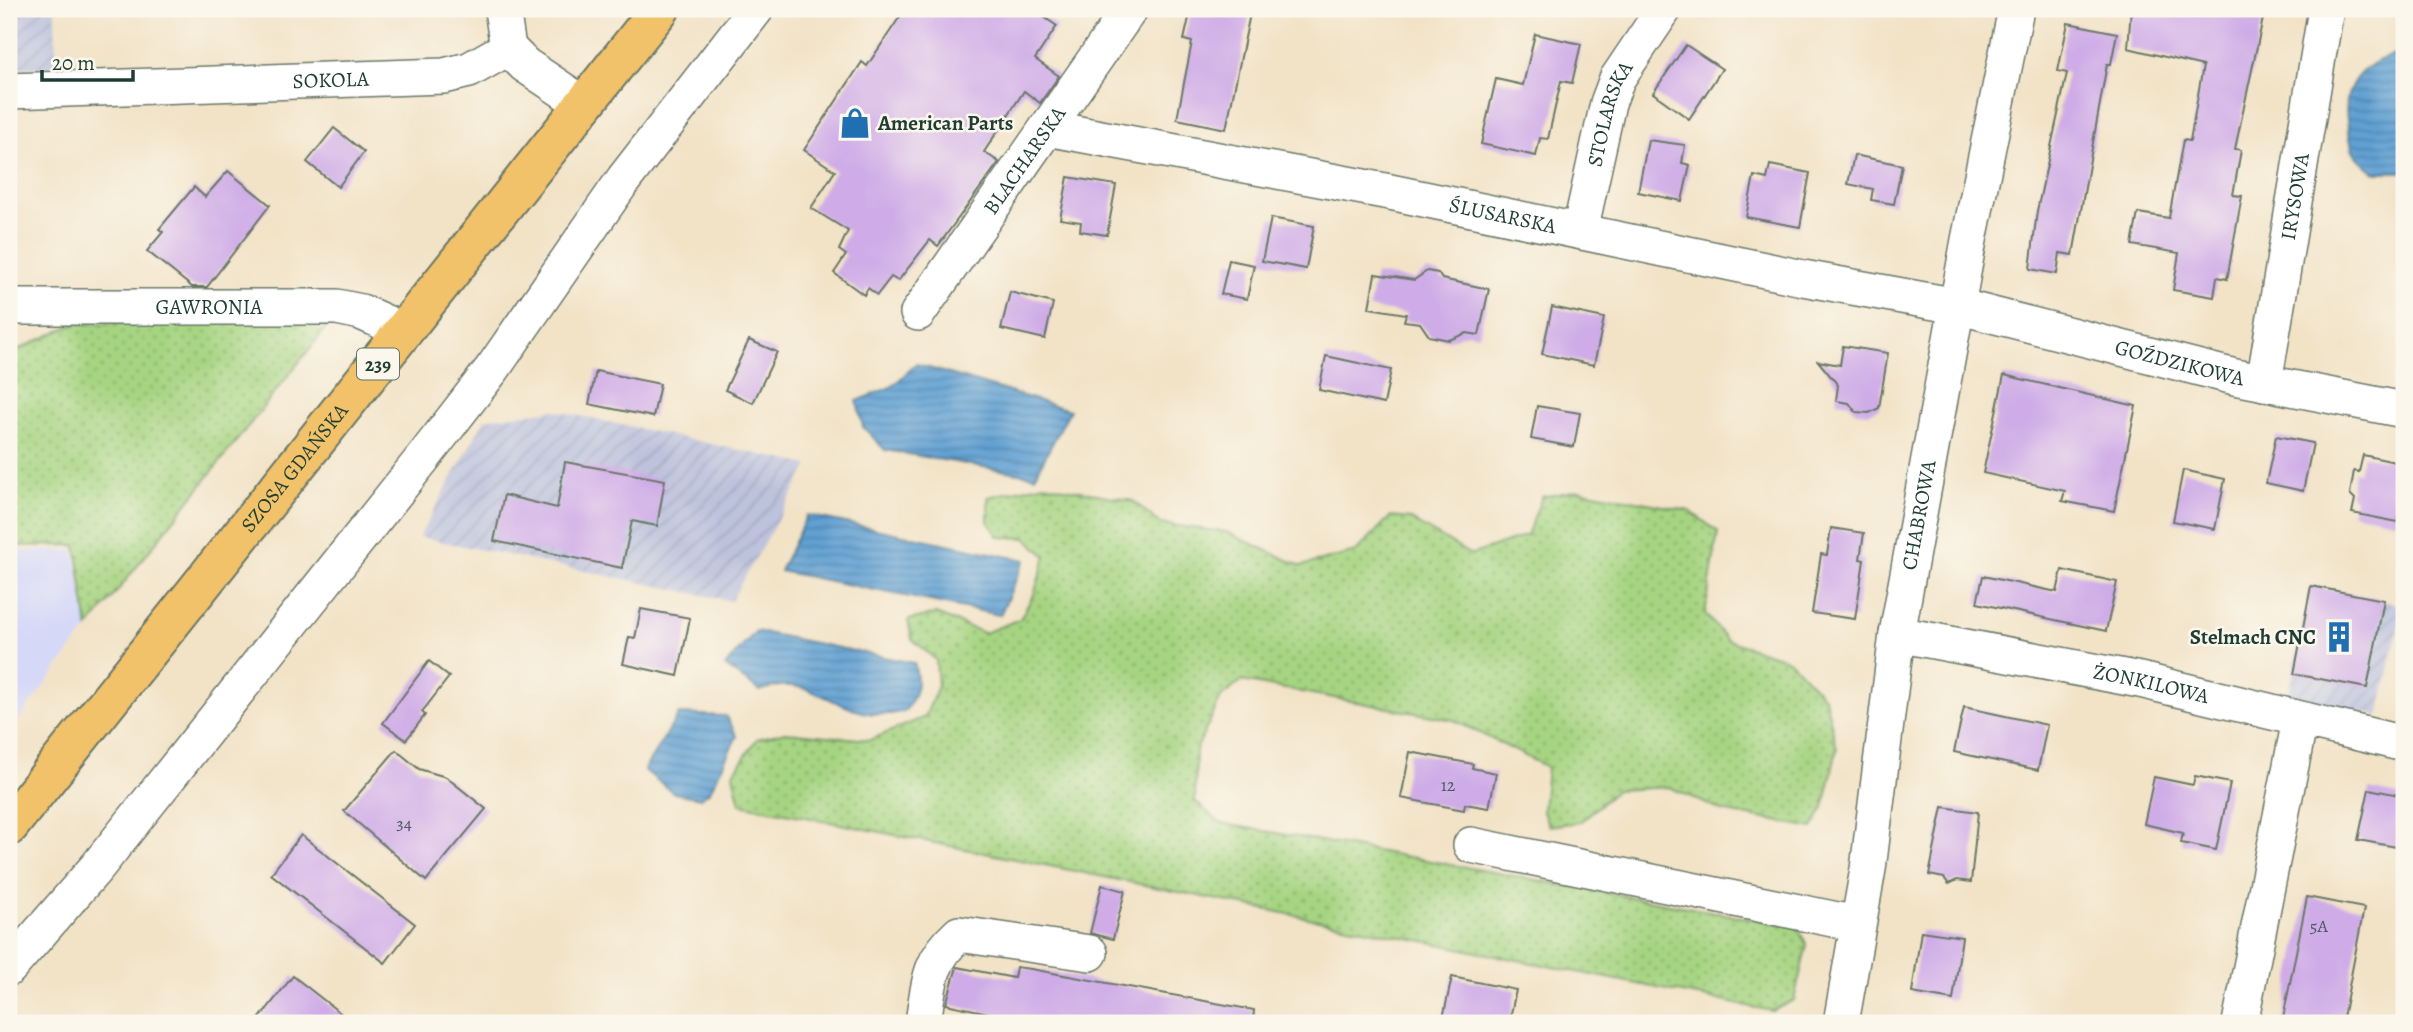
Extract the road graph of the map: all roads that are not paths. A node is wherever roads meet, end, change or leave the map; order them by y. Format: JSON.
{"nodes":[{"id":1,"x":502,"y":9,"type":"edge"},
{"id":2,"x":660,"y":9,"type":"edge"},
{"id":3,"x":756,"y":9,"type":"edge"},
{"id":4,"x":1130,"y":9,"type":"edge"},
{"id":5,"x":1664,"y":9,"type":"edge"},
{"id":6,"x":2016,"y":9,"type":"edge"},
{"id":7,"x":2326,"y":9,"type":"edge"},
{"id":8,"x":508,"y":48,"type":"junction"},
{"id":9,"x":9,"y":90,"type":"edge"},
{"id":10,"x":585,"y":105,"type":"junction"},
{"id":11,"x":1047,"y":128,"type":"junction"},
{"id":12,"x":1580,"y":231,"type":"junction"},
{"id":13,"x":1957,"y":306,"type":"junction"},
{"id":14,"x":9,"y":307,"type":"edge"},
{"id":15,"x":918,"y":313,"type":"dead end"},
{"id":16,"x":404,"y":331,"type":"junction"},
{"id":17,"x":2264,"y":383,"type":"junction"},
{"id":18,"x":2404,"y":410,"type":"edge"},
{"id":19,"x":1897,"y":634,"type":"junction"},
{"id":20,"x":2300,"y":720,"type":"junction"},
{"id":21,"x":2404,"y":744,"type":"edge"},
{"id":22,"x":12,"y":814,"type":"edge"},
{"id":23,"x":1471,"y":845,"type":"dead end"},
{"id":24,"x":1857,"y":924,"type":"junction"},
{"id":25,"x":1090,"y":953,"type":"dead end"},
{"id":26,"x":9,"y":968,"type":"edge"},
{"id":27,"x":923,"y":1023,"type":"edge"},
{"id":28,"x":1842,"y":1023,"type":"edge"},
{"id":29,"x":2240,"y":1023,"type":"edge"}],
"edges":[{"from":1,"to":8,"type":"street"},
{"from":2,"to":10,"type":"main road","name":"SZOSA GDAŃSKA","number":"239"},
{"from":3,"to":26,"type":"street"},
{"from":4,"to":11,"type":"street","name":"BLACHARSKA"},
{"from":5,"to":12,"type":"street","name":"STOLARSKA"},
{"from":6,"to":13,"type":"street","name":"CHABROWA"},
{"from":7,"to":17,"type":"street","name":"IRYSOWA"},
{"from":8,"to":9,"type":"street","name":"SOKOLA"},
{"from":8,"to":10,"type":"street"},
{"from":10,"to":16,"type":"main road","name":"SZOSA GDAŃSKA","number":"239"},
{"from":11,"to":12,"type":"street","name":"ŚLUSARSKA"},
{"from":11,"to":15,"type":"street","name":"BLACHARSKA"},
{"from":12,"to":13,"type":"street","name":"ŚLUSARSKA"},
{"from":13,"to":17,"type":"street","name":"GOŹDZIKOWA"},
{"from":13,"to":19,"type":"street","name":"CHABROWA"},
{"from":14,"to":16,"type":"street","name":"GAWRONIA"},
{"from":16,"to":22,"type":"main road","name":"SZOSA GDAŃSKA","number":"239"},
{"from":17,"to":18,"type":"street","name":"GOŹDZIKOWA"},
{"from":19,"to":20,"type":"street","name":"ŻONKILOWA"},
{"from":19,"to":24,"type":"street","name":"CHABROWA"},
{"from":20,"to":21,"type":"street","name":"ŻONKILOWA"},
{"from":20,"to":29,"type":"street"},
{"from":23,"to":24,"type":"street"},
{"from":24,"to":28,"type":"street","name":"CHABROWA"},
{"from":25,"to":27,"type":"street"}]}
